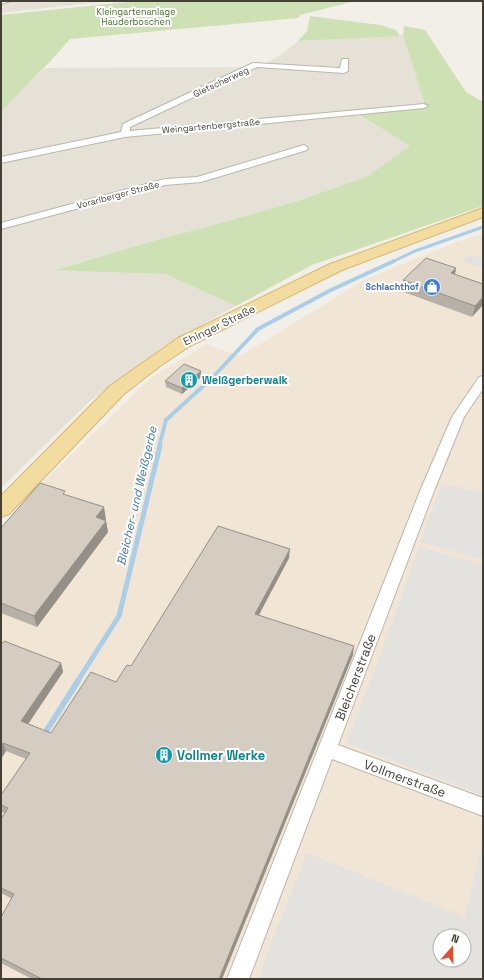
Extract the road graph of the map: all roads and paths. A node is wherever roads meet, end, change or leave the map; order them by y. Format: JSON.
{"nodes":[{"id":1,"x":8,"y":1,"type":"edge"},
{"id":2,"x":1,"y":2,"type":"edge"},
{"id":3,"x":345,"y":61,"type":"dead end"},
{"id":4,"x":424,"y":106,"type":"dead end"},
{"id":5,"x":125,"y":134,"type":"junction"},
{"id":6,"x":304,"y":148,"type":"dead end"},
{"id":7,"x":1,"y":160,"type":"edge"},
{"id":8,"x":483,"y":212,"type":"edge"},
{"id":9,"x":1,"y":226,"type":"edge"},
{"id":10,"x":483,"y":380,"type":"edge"},
{"id":11,"x":1,"y":509,"type":"edge"},
{"id":12,"x":327,"y":749,"type":"junction"},
{"id":13,"x":483,"y":808,"type":"edge"},
{"id":14,"x":238,"y":979,"type":"edge"}],
"edges":[{"from":1,"to":2,"type":"street"},
{"from":3,"to":5,"type":"street","name":"Gletscherweg"},
{"from":4,"to":5,"type":"street","name":"Weingartenbergstraße"},
{"from":5,"to":7,"type":"street","name":"Weingartenbergstraße"},
{"from":6,"to":9,"type":"street","name":"Vorarlberger Straße"},
{"from":8,"to":11,"type":"main road","name":"Ehinger Straße"},
{"from":10,"to":12,"type":"street","name":"Bleicherstraße"},
{"from":12,"to":13,"type":"street","name":"Vollmerstraße"},
{"from":12,"to":14,"type":"street","name":"Bleicherstraße"}]}
